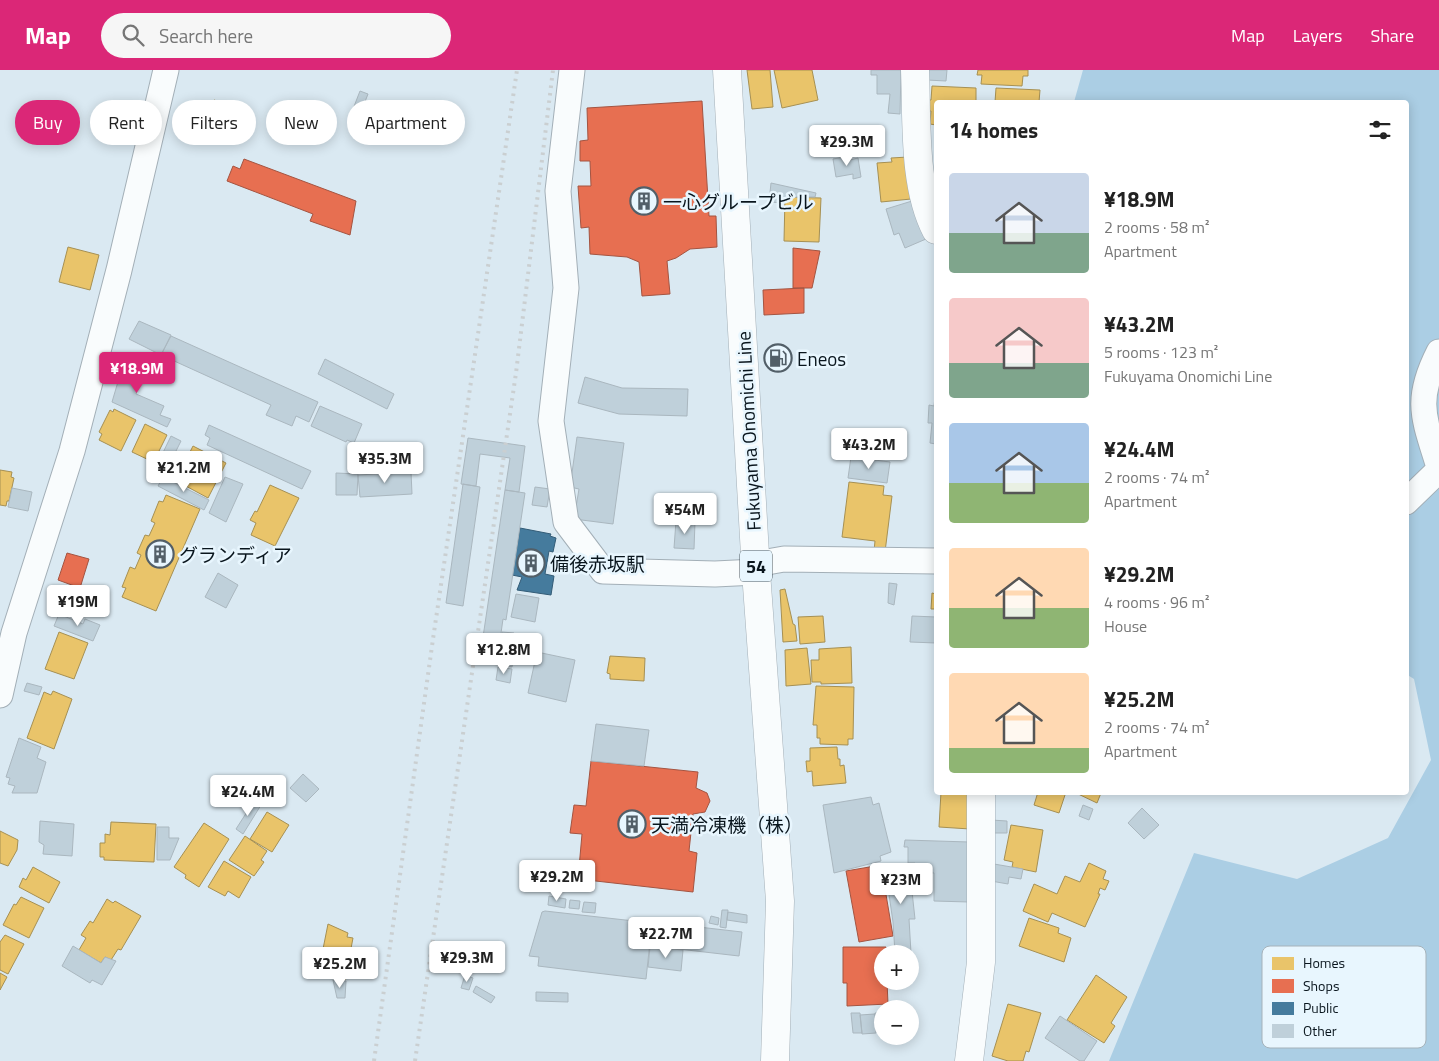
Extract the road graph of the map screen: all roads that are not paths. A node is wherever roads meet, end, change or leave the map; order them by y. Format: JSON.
{"nodes":[{"id":1,"x":166,"y":70,"type":"edge"},
{"id":2,"x":572,"y":70,"type":"edge"},
{"id":3,"x":727,"y":70,"type":"edge"},
{"id":4,"x":915,"y":70,"type":"edge"},
{"id":5,"x":934,"y":226,"type":"edge"},
{"id":6,"x":1439,"y":352,"type":"edge"},
{"id":7,"x":1439,"y":469,"type":"edge"},
{"id":8,"x":1409,"y":499,"type":"edge"},
{"id":9,"x":934,"y":562,"type":"edge"},
{"id":10,"x":756,"y":572,"type":"junction"},
{"id":11,"x":0,"y":695,"type":"edge"},
{"id":12,"x":981,"y":795,"type":"edge"},
{"id":13,"x":775,"y":1061,"type":"edge"},
{"id":14,"x":969,"y":1061,"type":"edge"}],
"edges":[{"from":1,"to":11,"type":"street"},
{"from":2,"to":10,"type":"street"},
{"from":3,"to":10,"type":"main road","name":"Fukuyama Onomichi Line","number":"54"},
{"from":4,"to":5,"type":"main road"},
{"from":6,"to":7,"type":"street"},
{"from":7,"to":8,"type":"street"},
{"from":9,"to":10,"type":"street"},
{"from":10,"to":13,"type":"main road","name":"Fukuyama Onomichi Line","number":"54"},
{"from":12,"to":14,"type":"main road"}]}
